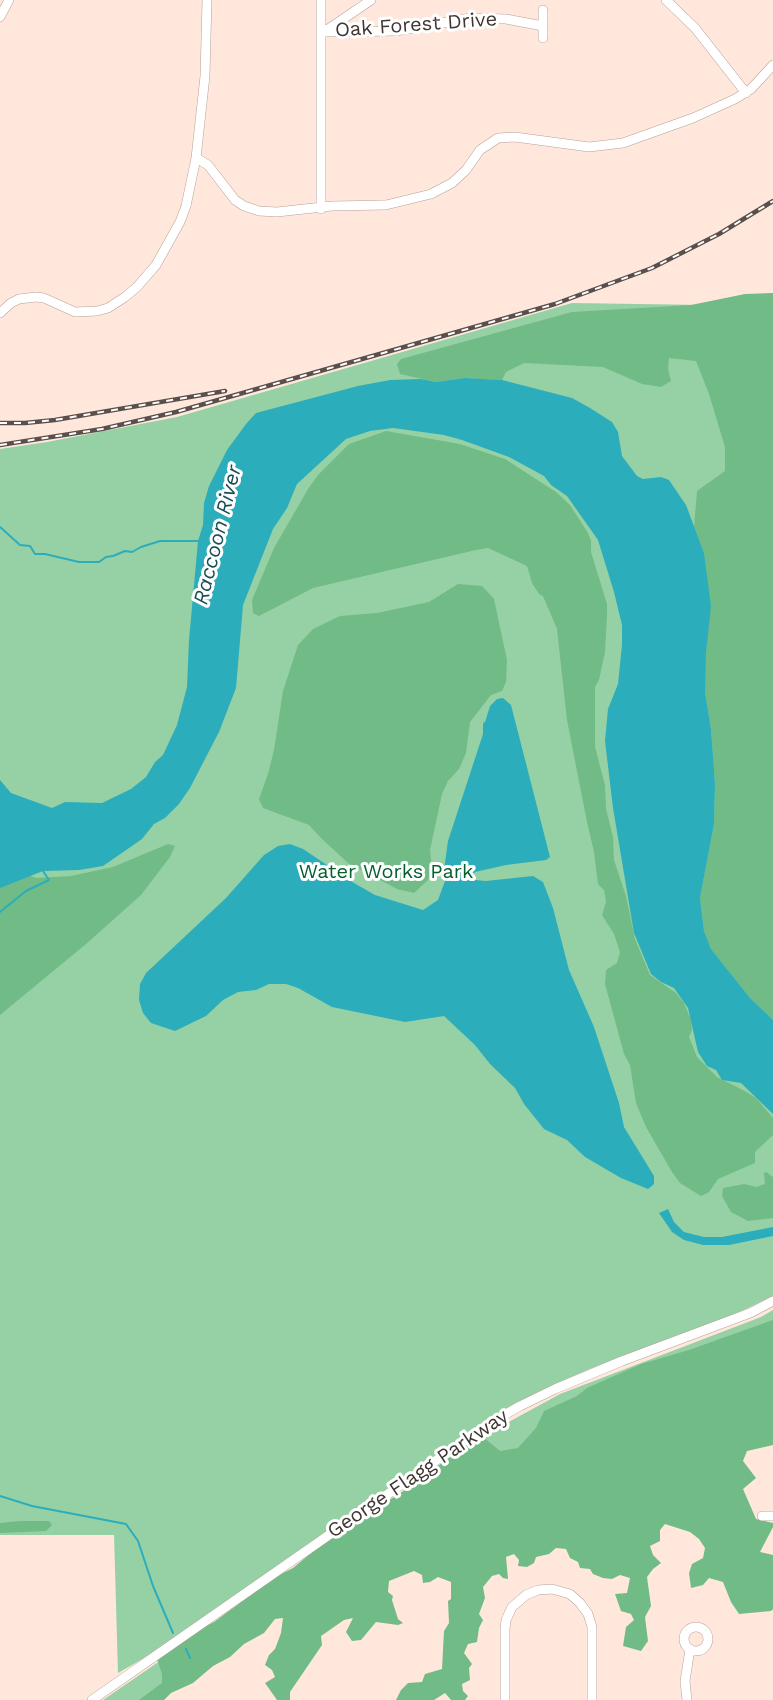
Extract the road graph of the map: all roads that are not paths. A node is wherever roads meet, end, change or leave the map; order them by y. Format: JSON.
{"nodes":[{"id":1,"x":9,"y":0,"type":"edge"},
{"id":2,"x":207,"y":0,"type":"edge"},
{"id":3,"x":321,"y":0,"type":"edge"},
{"id":4,"x":371,"y":0,"type":"edge"},
{"id":5,"x":666,"y":0,"type":"edge"},
{"id":6,"x":543,"y":10,"type":"dead end"},
{"id":7,"x":0,"y":17,"type":"edge"},
{"id":8,"x":543,"y":27,"type":"junction"},
{"id":9,"x":323,"y":32,"type":"junction"},
{"id":10,"x":543,"y":38,"type":"dead end"},
{"id":11,"x":773,"y":65,"type":"edge"},
{"id":12,"x":746,"y":93,"type":"junction"},
{"id":13,"x":196,"y":158,"type":"junction"},
{"id":14,"x":321,"y":209,"type":"junction"},
{"id":15,"x":0,"y":314,"type":"edge"},
{"id":16,"x":773,"y":1301,"type":"edge"},
{"id":17,"x":762,"y":1516,"type":"dead end"},
{"id":18,"x":773,"y":1516,"type":"edge"},
{"id":19,"x":690,"y":1650,"type":"dead end"},
{"id":20,"x":92,"y":1700,"type":"edge"},
{"id":21,"x":505,"y":1700,"type":"edge"},
{"id":22,"x":592,"y":1700,"type":"edge"},
{"id":23,"x":687,"y":1700,"type":"edge"}],
"edges":[{"from":1,"to":7,"type":"street"},
{"from":2,"to":13,"type":"street"},
{"from":3,"to":9,"type":"street"},
{"from":4,"to":9,"type":"street"},
{"from":5,"to":12,"type":"street"},
{"from":6,"to":8,"type":"street"},
{"from":8,"to":9,"type":"street","name":"Oak Forest Drive"},
{"from":8,"to":10,"type":"street"},
{"from":9,"to":14,"type":"street"},
{"from":11,"to":12,"type":"street"},
{"from":12,"to":14,"type":"street"},
{"from":13,"to":14,"type":"street"},
{"from":13,"to":15,"type":"street"},
{"from":16,"to":20,"type":"street","name":"George Flagg Parkway"},
{"from":17,"to":18,"type":"street"},
{"from":19,"to":23,"type":"street"},
{"from":21,"to":22,"type":"street"}]}
